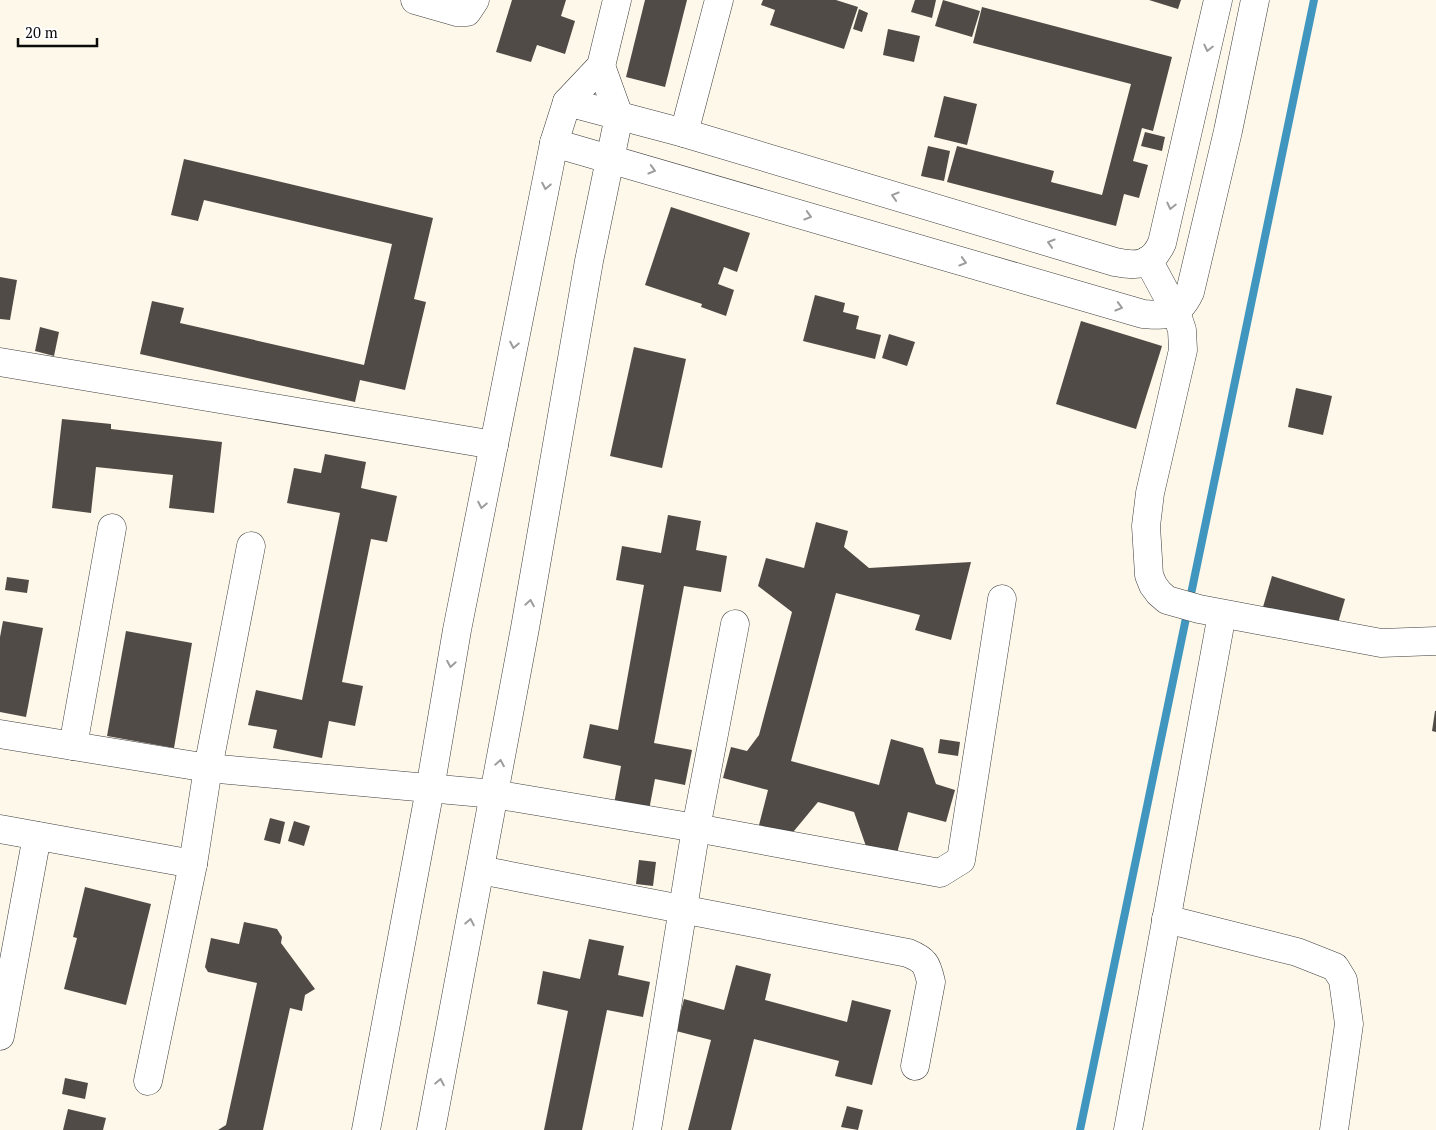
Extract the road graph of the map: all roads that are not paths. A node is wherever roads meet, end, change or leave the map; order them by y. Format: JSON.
{"nodes":[{"id":1,"x":416,"y":0,"type":"edge"},
{"id":2,"x":475,"y":0,"type":"edge"},
{"id":3,"x":617,"y":0,"type":"edge"},
{"id":4,"x":719,"y":0,"type":"edge"},
{"id":5,"x":1218,"y":0,"type":"edge"},
{"id":6,"x":1255,"y":0,"type":"edge"},
{"id":7,"x":601,"y":66,"type":"junction"},
{"id":8,"x":567,"y":102,"type":"junction"},
{"id":9,"x":619,"y":116,"type":"junction"},
{"id":10,"x":684,"y":133,"type":"junction"},
{"id":11,"x":554,"y":143,"type":"junction"},
{"id":12,"x":610,"y":158,"type":"junction"},
{"id":13,"x":1148,"y":260,"type":"junction"},
{"id":14,"x":1176,"y":312,"type":"junction"},
{"id":15,"x":0,"y":362,"type":"edge"},
{"id":16,"x":494,"y":445,"type":"junction"},
{"id":17,"x":112,"y":528,"type":"dead end"},
{"id":18,"x":251,"y":546,"type":"dead end"},
{"id":19,"x":1002,"y":599,"type":"dead end"},
{"id":20,"x":1199,"y":609,"type":"junction"},
{"id":21,"x":735,"y":624,"type":"dead end"},
{"id":22,"x":1436,"y":642,"type":"edge"},
{"id":23,"x":0,"y":734,"type":"edge"},
{"id":24,"x":73,"y":746,"type":"junction"},
{"id":25,"x":208,"y":768,"type":"junction"},
{"id":26,"x":430,"y":789,"type":"junction"},
{"id":27,"x":494,"y":794,"type":"junction"},
{"id":28,"x":696,"y":828,"type":"junction"},
{"id":29,"x":0,"y":829,"type":"edge"},
{"id":30,"x":38,"y":836,"type":"junction"},
{"id":31,"x":193,"y":864,"type":"junction"},
{"id":32,"x":480,"y":870,"type":"junction"},
{"id":33,"x":684,"y":910,"type":"junction"},
{"id":34,"x":1166,"y":919,"type":"junction"},
{"id":35,"x":0,"y":1036,"type":"edge"},
{"id":36,"x":915,"y":1066,"type":"dead end"},
{"id":37,"x":148,"y":1081,"type":"dead end"},
{"id":38,"x":366,"y":1130,"type":"edge"},
{"id":39,"x":431,"y":1130,"type":"edge"},
{"id":40,"x":647,"y":1130,"type":"edge"},
{"id":41,"x":1128,"y":1130,"type":"edge"},
{"id":42,"x":1334,"y":1130,"type":"edge"}],
"edges":[{"from":1,"to":2,"type":"street"},
{"from":3,"to":7,"type":"street"},
{"from":4,"to":10,"type":"street"},
{"from":5,"to":13,"type":"street","one_way":true},
{"from":6,"to":14,"type":"street"},
{"from":7,"to":8,"type":"street"},
{"from":7,"to":9,"type":"street"},
{"from":8,"to":9,"type":"street"},
{"from":8,"to":11,"type":"street"},
{"from":9,"to":10,"type":"street"},
{"from":9,"to":12,"type":"street"},
{"from":13,"to":10,"type":"street","one_way":true},
{"from":11,"to":12,"type":"street"},
{"from":11,"to":16,"type":"street","one_way":true},
{"from":12,"to":14,"type":"street","one_way":true},
{"from":27,"to":12,"type":"street","one_way":true},
{"from":13,"to":14,"type":"street"},
{"from":14,"to":20,"type":"street"},
{"from":15,"to":16,"type":"street"},
{"from":16,"to":26,"type":"street","one_way":true},
{"from":17,"to":24,"type":"street"},
{"from":18,"to":25,"type":"street"},
{"from":19,"to":28,"type":"street"},
{"from":20,"to":22,"type":"street"},
{"from":20,"to":34,"type":"street"},
{"from":21,"to":28,"type":"street"},
{"from":23,"to":24,"type":"street"},
{"from":24,"to":25,"type":"street"},
{"from":25,"to":26,"type":"street"},
{"from":25,"to":31,"type":"street"},
{"from":26,"to":27,"type":"street"},
{"from":26,"to":38,"type":"street"},
{"from":27,"to":28,"type":"street"},
{"from":27,"to":32,"type":"street"},
{"from":28,"to":33,"type":"street"},
{"from":29,"to":30,"type":"street"},
{"from":30,"to":31,"type":"street"},
{"from":30,"to":35,"type":"street"},
{"from":31,"to":37,"type":"street"},
{"from":32,"to":33,"type":"street"},
{"from":39,"to":32,"type":"street","one_way":true},
{"from":33,"to":36,"type":"street"},
{"from":33,"to":40,"type":"street"},
{"from":34,"to":41,"type":"street"},
{"from":34,"to":42,"type":"street"}]}
